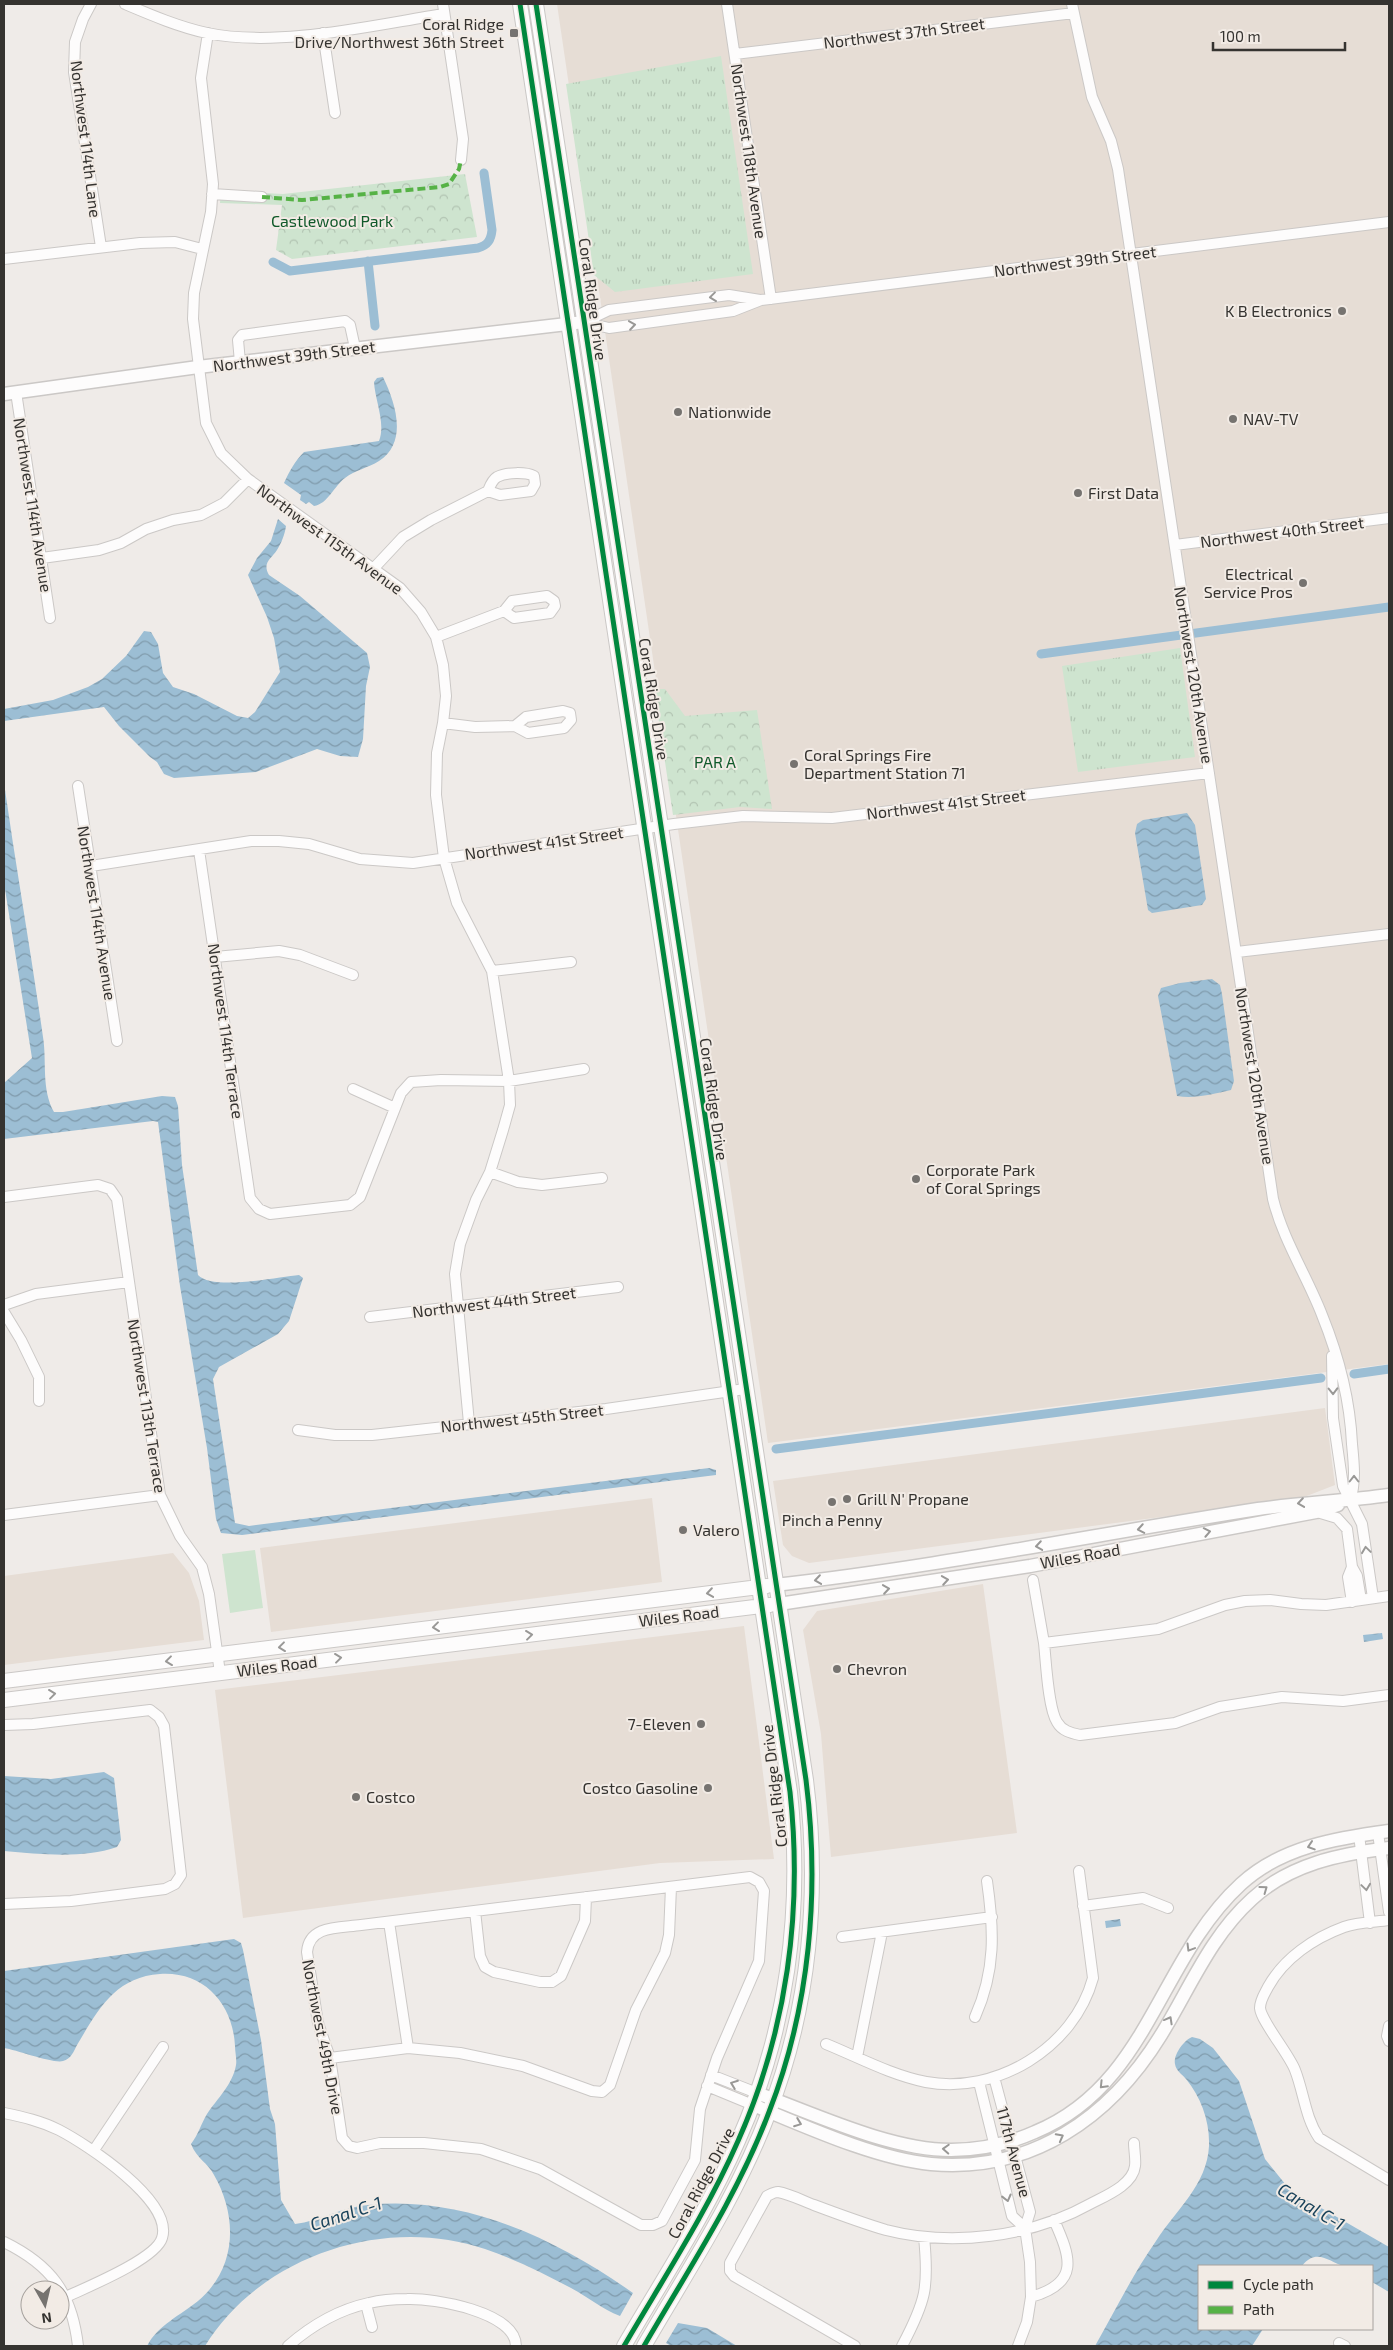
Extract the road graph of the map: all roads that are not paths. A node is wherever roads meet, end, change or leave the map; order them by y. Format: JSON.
{"nodes":[{"id":1,"x":91,"y":4,"type":"edge"},
{"id":2,"x":125,"y":4,"type":"edge"},
{"id":3,"x":520,"y":4,"type":"edge"},
{"id":4,"x":536,"y":4,"type":"edge"},
{"id":5,"x":727,"y":4,"type":"edge"},
{"id":6,"x":1073,"y":8,"type":"edge"},
{"id":7,"x":443,"y":9,"type":"edge"},
{"id":8,"x":208,"y":33,"type":"junction"},
{"id":9,"x":323,"y":33,"type":"junction"},
{"id":10,"x":526,"y":45,"type":"junction"},
{"id":11,"x":735,"y":54,"type":"junction"},
{"id":12,"x":548,"y":72,"type":"junction"},
{"id":13,"x":335,"y":112,"type":"dead end"},
{"id":14,"x":461,"y":160,"type":"dead end"},
{"id":15,"x":212,"y":194,"type":"junction"},
{"id":16,"x":262,"y":197,"type":"dead end"},
{"id":17,"x":1389,"y":222,"type":"edge"},
{"id":18,"x":101,"y":247,"type":"junction"},
{"id":19,"x":202,"y":249,"type":"junction"},
{"id":20,"x":1132,"y":254,"type":"junction"},
{"id":21,"x":4,"y":260,"type":"edge"},
{"id":22,"x":766,"y":300,"type":"junction"},
{"id":23,"x":584,"y":322,"type":"junction"},
{"id":24,"x":568,"y":324,"type":"junction"},
{"id":25,"x":355,"y":348,"type":"junction"},
{"id":26,"x":240,"y":362,"type":"junction"},
{"id":27,"x":198,"y":367,"type":"junction"},
{"id":28,"x":10,"y":393,"type":"edge"},
{"id":29,"x":248,"y":479,"type":"junction"},
{"id":30,"x":488,"y":491,"type":"dead end"},
{"id":31,"x":1389,"y":518,"type":"edge"},
{"id":32,"x":1175,"y":545,"type":"junction"},
{"id":33,"x":42,"y":558,"type":"junction"},
{"id":34,"x":374,"y":568,"type":"junction"},
{"id":35,"x":504,"y":611,"type":"dead end"},
{"id":36,"x":50,"y":618,"type":"dead end"},
{"id":37,"x":436,"y":637,"type":"junction"},
{"id":38,"x":444,"y":723,"type":"junction"},
{"id":39,"x":515,"y":726,"type":"junction"},
{"id":40,"x":1209,"y":773,"type":"junction"},
{"id":41,"x":78,"y":786,"type":"dead end"},
{"id":42,"x":660,"y":826,"type":"junction"},
{"id":43,"x":644,"y":828,"type":"junction"},
{"id":44,"x":199,"y":850,"type":"junction"},
{"id":45,"x":444,"y":858,"type":"junction"},
{"id":46,"x":91,"y":866,"type":"junction"},
{"id":47,"x":1389,"y":934,"type":"edge"},
{"id":48,"x":1236,"y":952,"type":"junction"},
{"id":49,"x":215,"y":957,"type":"junction"},
{"id":50,"x":571,"y":962,"type":"dead end"},
{"id":51,"x":492,"y":971,"type":"junction"},
{"id":52,"x":353,"y":975,"type":"dead end"},
{"id":53,"x":116,"y":1041,"type":"dead end"},
{"id":54,"x":584,"y":1069,"type":"dead end"},
{"id":55,"x":509,"y":1081,"type":"junction"},
{"id":56,"x":353,"y":1089,"type":"dead end"},
{"id":57,"x":395,"y":1108,"type":"junction"},
{"id":58,"x":490,"y":1172,"type":"junction"},
{"id":59,"x":602,"y":1178,"type":"dead end"},
{"id":60,"x":4,"y":1197,"type":"edge"},
{"id":61,"x":128,"y":1282,"type":"junction"},
{"id":62,"x":618,"y":1287,"type":"dead end"},
{"id":63,"x":4,"y":1306,"type":"edge"},
{"id":64,"x":458,"y":1307,"type":"junction"},
{"id":65,"x":4,"y":1312,"type":"edge"},
{"id":66,"x":370,"y":1317,"type":"dead end"},
{"id":67,"x":1332,"y":1342,"type":"junction"},
{"id":68,"x":745,"y":1389,"type":"junction"},
{"id":69,"x":729,"y":1392,"type":"junction"},
{"id":70,"x":39,"y":1401,"type":"dead end"},
{"id":71,"x":469,"y":1423,"type":"junction"},
{"id":72,"x":298,"y":1430,"type":"dead end"},
{"id":73,"x":1389,"y":1494,"type":"edge"},
{"id":74,"x":160,"y":1495,"type":"junction"},
{"id":75,"x":1350,"y":1501,"type":"junction"},
{"id":76,"x":1316,"y":1512,"type":"junction"},
{"id":77,"x":4,"y":1514,"type":"edge"},
{"id":78,"x":1352,"y":1566,"type":"junction"},
{"id":79,"x":1370,"y":1579,"type":"junction"},
{"id":80,"x":1033,"y":1580,"type":"dead end"},
{"id":81,"x":1358,"y":1581,"type":"junction"},
{"id":82,"x":776,"y":1585,"type":"junction"},
{"id":83,"x":759,"y":1587,"type":"junction"},
{"id":84,"x":1389,"y":1596,"type":"edge"},
{"id":85,"x":1373,"y":1598,"type":"junction"},
{"id":86,"x":1356,"y":1601,"type":"junction"},
{"id":87,"x":779,"y":1604,"type":"junction"},
{"id":88,"x":761,"y":1606,"type":"junction"},
{"id":89,"x":1044,"y":1643,"type":"junction"},
{"id":90,"x":217,"y":1655,"type":"junction"},
{"id":91,"x":220,"y":1673,"type":"junction"},
{"id":92,"x":4,"y":1681,"type":"edge"},
{"id":93,"x":1389,"y":1695,"type":"edge"},
{"id":94,"x":4,"y":1700,"type":"edge"},
{"id":95,"x":4,"y":1725,"type":"edge"},
{"id":96,"x":1384,"y":1832,"type":"edge"},
{"id":97,"x":1359,"y":1835,"type":"junction"},
{"id":98,"x":1385,"y":1849,"type":"edge"},
{"id":99,"x":1361,"y":1852,"type":"junction"},
{"id":100,"x":1079,"y":1872,"type":"dead end"},
{"id":101,"x":987,"y":1881,"type":"dead end"},
{"id":102,"x":671,"y":1887,"type":"junction"},
{"id":103,"x":586,"y":1897,"type":"junction"},
{"id":104,"x":4,"y":1904,"type":"edge"},
{"id":105,"x":1083,"y":1906,"type":"junction"},
{"id":106,"x":1168,"y":1908,"type":"dead end"},
{"id":107,"x":475,"y":1911,"type":"junction"},
{"id":108,"x":1389,"y":1912,"type":"edge"},
{"id":109,"x":992,"y":1917,"type":"junction"},
{"id":110,"x":1389,"y":1920,"type":"edge"},
{"id":111,"x":389,"y":1922,"type":"junction"},
{"id":112,"x":1370,"y":1923,"type":"junction"},
{"id":113,"x":882,"y":1932,"type":"junction"},
{"id":114,"x":842,"y":1937,"type":"dead end"},
{"id":115,"x":975,"y":2016,"type":"dead end"},
{"id":116,"x":1389,"y":2026,"type":"edge"},
{"id":117,"x":1389,"y":2041,"type":"edge"},
{"id":118,"x":826,"y":2044,"type":"dead end"},
{"id":119,"x":163,"y":2047,"type":"dead end"},
{"id":120,"x":408,"y":2048,"type":"junction"},
{"id":121,"x":857,"y":2057,"type":"junction"},
{"id":122,"x":330,"y":2058,"type":"junction"},
{"id":123,"x":711,"y":2075,"type":"junction"},
{"id":124,"x":994,"y":2076,"type":"junction"},
{"id":125,"x":979,"y":2082,"type":"junction"},
{"id":126,"x":707,"y":2086,"type":"junction"},
{"id":127,"x":755,"y":2099,"type":"junction"},
{"id":128,"x":772,"y":2105,"type":"junction"},
{"id":129,"x":4,"y":2114,"type":"edge"},
{"id":130,"x":1012,"y":2142,"type":"junction"},
{"id":131,"x":1134,"y":2143,"type":"dead end"},
{"id":132,"x":995,"y":2146,"type":"junction"},
{"id":133,"x":94,"y":2150,"type":"junction"},
{"id":134,"x":1016,"y":2157,"type":"junction"},
{"id":135,"x":999,"y":2162,"type":"junction"},
{"id":136,"x":1389,"y":2180,"type":"edge"},
{"id":137,"x":1054,"y":2220,"type":"junction"},
{"id":138,"x":1025,"y":2228,"type":"junction"},
{"id":139,"x":924,"y":2236,"type":"junction"},
{"id":140,"x":4,"y":2242,"type":"edge"},
{"id":141,"x":54,"y":2280,"type":"edge"},
{"id":142,"x":70,"y":2296,"type":"edge"},
{"id":143,"x":1032,"y":2297,"type":"junction"},
{"id":144,"x":366,"y":2304,"type":"junction"},
{"id":145,"x":70,"y":2308,"type":"edge"},
{"id":146,"x":372,"y":2327,"type":"dead end"},
{"id":147,"x":516,"y":2344,"type":"edge"},
{"id":148,"x":78,"y":2346,"type":"edge"},
{"id":149,"x":288,"y":2346,"type":"edge"},
{"id":150,"x":624,"y":2346,"type":"edge"},
{"id":151,"x":644,"y":2346,"type":"edge"},
{"id":152,"x":855,"y":2346,"type":"edge"},
{"id":153,"x":902,"y":2346,"type":"edge"},
{"id":154,"x":1018,"y":2346,"type":"edge"}],
"edges":[{"from":1,"to":18,"type":"street","name":"Northwest 114th Lane"},
{"from":2,"to":8,"type":"street"},
{"from":3,"to":10,"type":"main road","name":"Coral Ridge Drive"},
{"from":4,"to":12,"type":"main road","name":"Coral Ridge Drive"},
{"from":5,"to":11,"type":"street","name":"Northwest 118th Avenue"},
{"from":6,"to":11,"type":"street","name":"Northwest 37th Street"},
{"from":6,"to":20,"type":"street","name":"Northwest 120th Avenue"},
{"from":7,"to":9,"type":"street"},
{"from":7,"to":14,"type":"street"},
{"from":8,"to":9,"type":"street"},
{"from":8,"to":15,"type":"street","name":"Northwest 115th Avenue"},
{"from":9,"to":13,"type":"street"},
{"from":10,"to":12,"type":"main road"},
{"from":10,"to":24,"type":"main road","name":"Coral Ridge Drive"},
{"from":11,"to":22,"type":"street","name":"Northwest 118th Avenue"},
{"from":12,"to":23,"type":"main road","name":"Coral Ridge Drive"},
{"from":15,"to":16,"type":"street"},
{"from":15,"to":19,"type":"street","name":"Northwest 115th Avenue"},
{"from":17,"to":20,"type":"street","name":"Northwest 39th Street"},
{"from":18,"to":19,"type":"street"},
{"from":18,"to":21,"type":"street"},
{"from":19,"to":27,"type":"street","name":"Northwest 115th Avenue"},
{"from":20,"to":22,"type":"street","name":"Northwest 39th Street"},
{"from":20,"to":32,"type":"street","name":"Northwest 120th Avenue"},
{"from":23,"to":22,"type":"street","name":"Northwest 39th Street","one_way":true},
{"from":22,"to":23,"type":"street","name":"Northwest 39th Street","one_way":true},
{"from":23,"to":24,"type":"street","name":"Northwest 39th Street"},
{"from":23,"to":42,"type":"main road","name":"Coral Ridge Drive"},
{"from":24,"to":25,"type":"street","name":"Northwest 39th Street"},
{"from":24,"to":43,"type":"main road","name":"Coral Ridge Drive"},
{"from":25,"to":26,"type":"street","name":"Northwest 39th Street"},
{"from":25,"to":26,"type":"street"},
{"from":26,"to":27,"type":"street","name":"Northwest 39th Street"},
{"from":27,"to":28,"type":"street","name":"Northwest 39th Street"},
{"from":27,"to":29,"type":"street","name":"Northwest 115th Avenue"},
{"from":28,"to":33,"type":"street","name":"Northwest 114th Avenue"},
{"from":29,"to":33,"type":"street"},
{"from":29,"to":34,"type":"street","name":"Northwest 115th Avenue"},
{"from":30,"to":34,"type":"street"},
{"from":31,"to":32,"type":"street","name":"Northwest 40th Street"},
{"from":32,"to":40,"type":"street","name":"Northwest 120th Avenue"},
{"from":33,"to":36,"type":"street","name":"Northwest 114th Avenue"},
{"from":34,"to":37,"type":"street","name":"Northwest 115th Avenue"},
{"from":35,"to":37,"type":"street"},
{"from":37,"to":38,"type":"street","name":"Northwest 115th Avenue"},
{"from":38,"to":39,"type":"street"},
{"from":38,"to":45,"type":"street","name":"Northwest 115th Avenue"},
{"from":39,"to":39,"type":"street"},
{"from":40,"to":42,"type":"street","name":"Northwest 41st Street"},
{"from":40,"to":48,"type":"street","name":"Northwest 120th Avenue"},
{"from":41,"to":46,"type":"street","name":"Northwest 114th Avenue"},
{"from":42,"to":43,"type":"street","name":"Northwest 41st Street"},
{"from":42,"to":68,"type":"main road","name":"Coral Ridge Drive"},
{"from":43,"to":45,"type":"street","name":"Northwest 41st Street"},
{"from":43,"to":69,"type":"main road","name":"Coral Ridge Drive"},
{"from":44,"to":45,"type":"street","name":"Northwest 41st Street"},
{"from":44,"to":46,"type":"street","name":"Northwest 41st Street"},
{"from":44,"to":49,"type":"street","name":"Northwest 114th Terrace"},
{"from":45,"to":51,"type":"street","name":"Northwest 115th Avenue"},
{"from":46,"to":53,"type":"street","name":"Northwest 114th Avenue"},
{"from":47,"to":48,"type":"street"},
{"from":48,"to":67,"type":"street","name":"Northwest 120th Avenue"},
{"from":49,"to":52,"type":"street"},
{"from":49,"to":57,"type":"street","name":"Northwest 114th Terrace"},
{"from":50,"to":51,"type":"street"},
{"from":51,"to":55,"type":"street","name":"Northwest 115th Avenue"},
{"from":54,"to":55,"type":"street"},
{"from":55,"to":57,"type":"street"},
{"from":55,"to":58,"type":"street","name":"Northwest 115th Avenue"},
{"from":56,"to":57,"type":"street"},
{"from":58,"to":59,"type":"street"},
{"from":58,"to":64,"type":"street","name":"Northwest 115th Avenue"},
{"from":60,"to":61,"type":"street","name":"Northwest 113th Terrace"},
{"from":61,"to":63,"type":"street"},
{"from":61,"to":74,"type":"street","name":"Northwest 113th Terrace"},
{"from":62,"to":64,"type":"street","name":"Northwest 44th Street"},
{"from":64,"to":66,"type":"street","name":"Northwest 44th Street"},
{"from":64,"to":71,"type":"street","name":"Northwest 115th Avenue"},
{"from":65,"to":70,"type":"street"},
{"from":67,"to":75,"type":"street","name":"Northwest 120th Avenue","one_way":true},
{"from":75,"to":67,"type":"street","name":"Northwest 120th Avenue","one_way":true},
{"from":68,"to":69,"type":"street","name":"Northwest 45th Street"},
{"from":68,"to":82,"type":"main road","name":"Coral Ridge Drive"},
{"from":69,"to":71,"type":"street","name":"Northwest 45th Street"},
{"from":69,"to":83,"type":"main road","name":"Coral Ridge Drive"},
{"from":71,"to":72,"type":"street","name":"Northwest 45th Street"},
{"from":73,"to":75,"type":"street","name":"Wiles Road"},
{"from":74,"to":77,"type":"street"},
{"from":74,"to":90,"type":"street","name":"Northwest 113th Terrace"},
{"from":75,"to":76,"type":"street","name":"Wiles Road"},
{"from":79,"to":75,"type":"street","one_way":true},
{"from":75,"to":82,"type":"street","name":"Wiles Road","one_way":true},
{"from":76,"to":78,"type":"street"},
{"from":87,"to":76,"type":"street","name":"Wiles Road","one_way":true},
{"from":78,"to":81,"type":"street"},
{"from":78,"to":86,"type":"street"},
{"from":79,"to":81,"type":"street"},
{"from":79,"to":85,"type":"street"},
{"from":80,"to":89,"type":"street"},
{"from":81,"to":86,"type":"street"},
{"from":82,"to":83,"type":"main road","name":"Wiles Road"},
{"from":82,"to":87,"type":"main road","name":"Coral Ridge Drive"},
{"from":83,"to":88,"type":"main road","name":"Coral Ridge Drive"},
{"from":83,"to":90,"type":"main road","name":"Wiles Road","one_way":true},
{"from":84,"to":85,"type":"street"},
{"from":85,"to":86,"type":"street"},
{"from":86,"to":89,"type":"street"},
{"from":87,"to":88,"type":"main road","name":"Wiles Road"},
{"from":87,"to":128,"type":"main road","name":"Coral Ridge Drive"},
{"from":91,"to":88,"type":"main road","name":"Wiles Road","one_way":true},
{"from":88,"to":127,"type":"main road","name":"Coral Ridge Drive"},
{"from":89,"to":93,"type":"street"},
{"from":90,"to":91,"type":"street","name":"Northwest 113th Terrace"},
{"from":90,"to":92,"type":"main road","name":"Wiles Road","one_way":true},
{"from":94,"to":91,"type":"main road","name":"Wiles Road","one_way":true},
{"from":95,"to":104,"type":"street"},
{"from":96,"to":97,"type":"street"},
{"from":96,"to":98,"type":"street"},
{"from":97,"to":99,"type":"street"},
{"from":97,"to":130,"type":"street","one_way":true},
{"from":98,"to":99,"type":"street"},
{"from":98,"to":108,"type":"street"},
{"from":99,"to":112,"type":"street","one_way":true},
{"from":134,"to":99,"type":"street","one_way":true},
{"from":100,"to":105,"type":"street"},
{"from":101,"to":109,"type":"street"},
{"from":102,"to":103,"type":"street","name":"Northwest 49th Drive"},
{"from":102,"to":120,"type":"street"},
{"from":102,"to":123,"type":"street","name":"Northwest 49th Drive"},
{"from":103,"to":107,"type":"street","name":"Northwest 49th Drive"},
{"from":103,"to":107,"type":"street"},
{"from":105,"to":106,"type":"street"},
{"from":105,"to":124,"type":"street"},
{"from":107,"to":111,"type":"street","name":"Northwest 49th Drive"},
{"from":109,"to":113,"type":"street"},
{"from":109,"to":115,"type":"street"},
{"from":110,"to":112,"type":"street"},
{"from":111,"to":120,"type":"street"},
{"from":111,"to":122,"type":"street","name":"Northwest 49th Drive"},
{"from":112,"to":136,"type":"street"},
{"from":113,"to":114,"type":"street"},
{"from":113,"to":121,"type":"street"},
{"from":116,"to":117,"type":"street"},
{"from":118,"to":121,"type":"street"},
{"from":119,"to":133,"type":"street"},
{"from":120,"to":122,"type":"street"},
{"from":121,"to":125,"type":"street"},
{"from":122,"to":126,"type":"street","name":"Northwest 49th Drive"},
{"from":123,"to":126,"type":"street"},
{"from":127,"to":123,"type":"street","one_way":true},
{"from":124,"to":125,"type":"street"},
{"from":124,"to":130,"type":"street","name":"117th Avenue"},
{"from":125,"to":132,"type":"street","name":"117th Avenue"},
{"from":126,"to":127,"type":"street"},
{"from":127,"to":128,"type":"street"},
{"from":127,"to":150,"type":"main road","name":"Coral Ridge Drive"},
{"from":132,"to":128,"type":"street","one_way":true},
{"from":128,"to":135,"type":"street","one_way":true},
{"from":128,"to":151,"type":"main road","name":"Coral Ridge Drive"},
{"from":129,"to":133,"type":"street"},
{"from":130,"to":132,"type":"street"},
{"from":130,"to":134,"type":"street","name":"117th Avenue"},
{"from":131,"to":137,"type":"street"},
{"from":132,"to":135,"type":"street","name":"117th Avenue"},
{"from":133,"to":142,"type":"street"},
{"from":134,"to":135,"type":"street"},
{"from":134,"to":138,"type":"street","name":"117th Avenue"},
{"from":135,"to":138,"type":"street","name":"117th Avenue","one_way":true},
{"from":137,"to":138,"type":"street"},
{"from":137,"to":143,"type":"street"},
{"from":138,"to":139,"type":"street"},
{"from":138,"to":143,"type":"street","name":"117th Avenue"},
{"from":139,"to":152,"type":"street"},
{"from":139,"to":153,"type":"street"},
{"from":140,"to":141,"type":"street"},
{"from":143,"to":154,"type":"street","name":"117th Avenue"},
{"from":144,"to":146,"type":"street"},
{"from":144,"to":147,"type":"street"},
{"from":144,"to":149,"type":"street"},
{"from":145,"to":148,"type":"street"}]}
